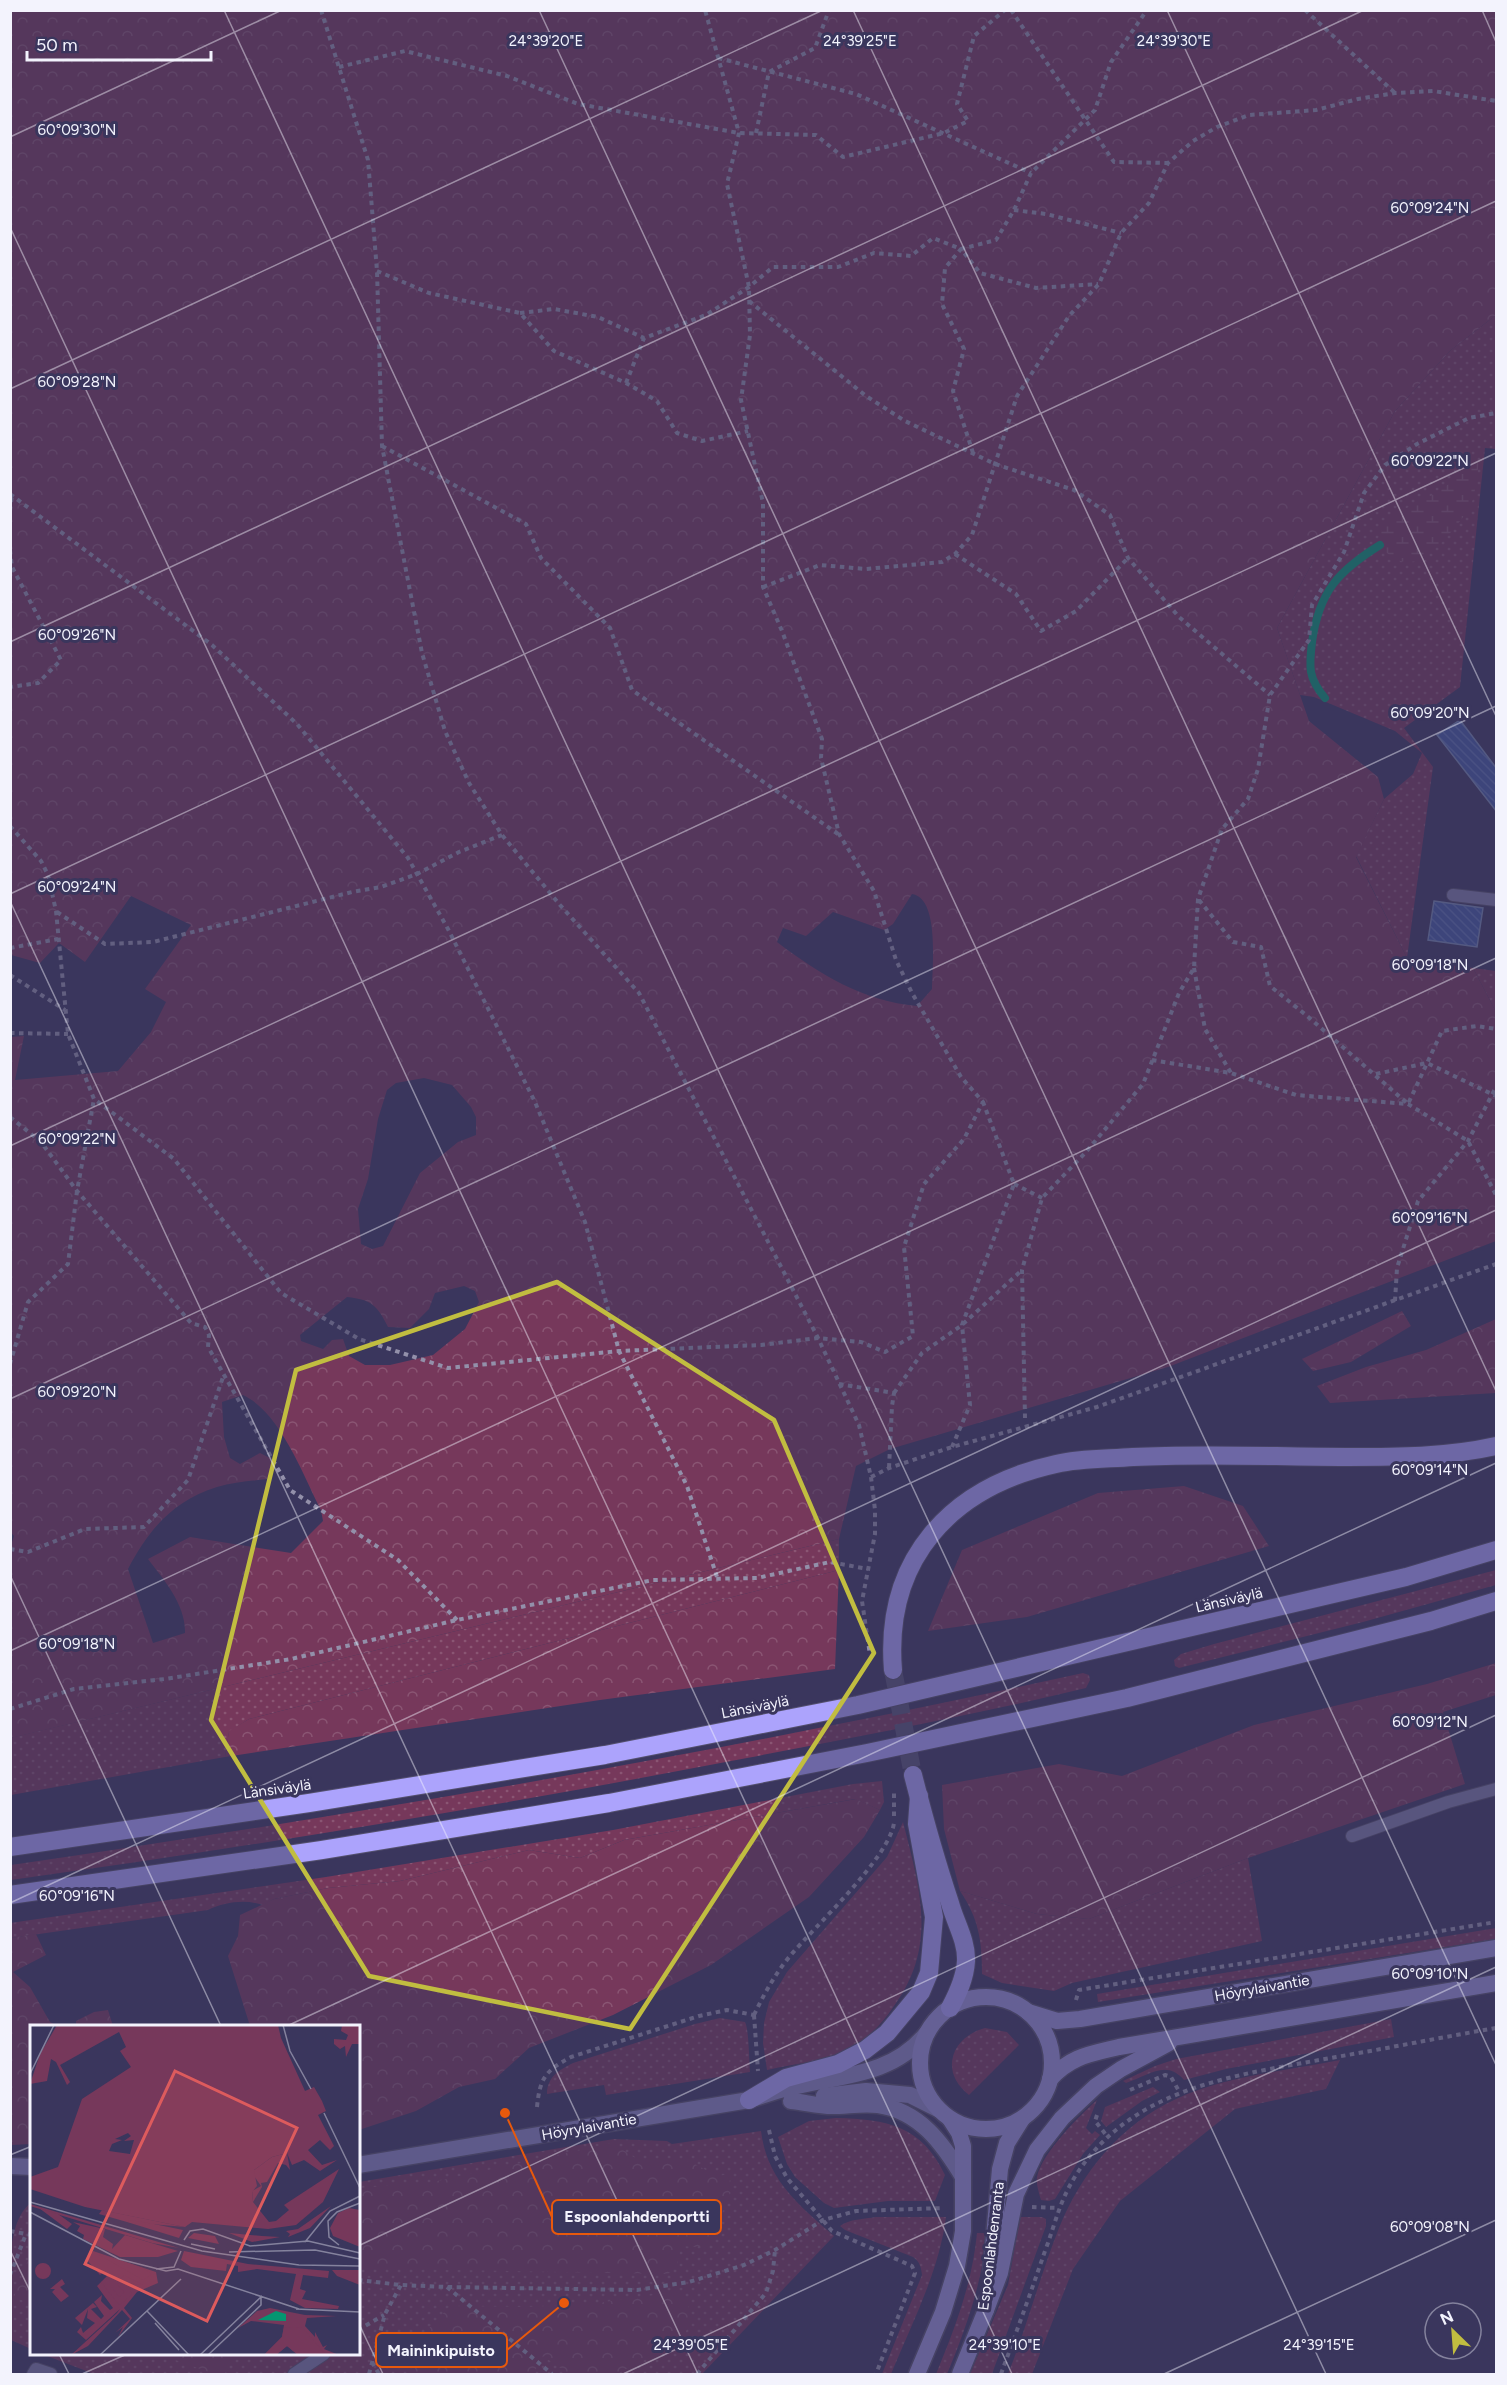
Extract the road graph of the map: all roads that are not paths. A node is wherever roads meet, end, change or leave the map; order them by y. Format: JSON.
{"nodes":[{"id":1,"x":1453,"y":895,"type":"dead end"},
{"id":2,"x":1497,"y":900,"type":"edge"},
{"id":3,"x":1497,"y":1446,"type":"edge"},
{"id":4,"x":1497,"y":1539,"type":"edge"},
{"id":5,"x":1497,"y":1550,"type":"edge"},
{"id":6,"x":1406,"y":1577,"type":"junction"},
{"id":7,"x":1497,"y":1601,"type":"edge"},
{"id":8,"x":892,"y":1670,"type":"tunnel mouth"},
{"id":9,"x":913,"y":1775,"type":"tunnel mouth"},
{"id":10,"x":1497,"y":1789,"type":"edge"},
{"id":11,"x":919,"y":1796,"type":"junction"},
{"id":12,"x":1352,"y":1836,"type":"dead end"},
{"id":13,"x":10,"y":1847,"type":"edge"},
{"id":14,"x":10,"y":1895,"type":"edge"},
{"id":15,"x":1497,"y":1948,"type":"edge"},
{"id":16,"x":1497,"y":1983,"type":"edge"},
{"id":17,"x":950,"y":2008,"type":"junction"},
{"id":18,"x":1028,"y":2012,"type":"junction"},
{"id":19,"x":926,"y":2034,"type":"junction"},
{"id":20,"x":1183,"y":2035,"type":"junction"},
{"id":21,"x":1050,"y":2079,"type":"junction"},
{"id":22,"x":749,"y":2100,"type":"junction"},
{"id":23,"x":790,"y":2100,"type":"junction"},
{"id":24,"x":944,"y":2114,"type":"junction"},
{"id":25,"x":1022,"y":2119,"type":"junction"},
{"id":26,"x":360,"y":2165,"type":"edge"},
{"id":27,"x":10,"y":2166,"type":"edge"},
{"id":28,"x":30,"y":2167,"type":"edge"},
{"id":29,"x":963,"y":2178,"type":"junction"},
{"id":30,"x":986,"y":2310,"type":"junction"},
{"id":31,"x":322,"y":2355,"type":"edge"},
{"id":32,"x":33,"y":2374,"type":"edge"},
{"id":33,"x":51,"y":2374,"type":"edge"},
{"id":34,"x":294,"y":2374,"type":"edge"},
{"id":35,"x":917,"y":2374,"type":"edge"},
{"id":36,"x":960,"y":2374,"type":"edge"}],
"edges":[{"from":1,"to":2,"type":"lane"},
{"from":3,"to":8,"type":"highway"},
{"from":4,"to":6,"type":"highway"},
{"from":5,"to":6,"type":"highway","name":"Länsiväylä"},
{"from":6,"to":13,"type":"highway","name":"Länsiväylä"},
{"from":7,"to":14,"type":"highway"},
{"from":9,"to":11,"type":"highway"},
{"from":10,"to":12,"type":"lane"},
{"from":11,"to":17,"type":"highway"},
{"from":11,"to":22,"type":"highway"},
{"from":15,"to":18,"type":"main road","name":"Höyrylaivantie"},
{"from":16,"to":20,"type":"main road"},
{"from":17,"to":18,"type":"main road"},
{"from":17,"to":19,"type":"main road"},
{"from":18,"to":21,"type":"main road"},
{"from":19,"to":22,"type":"main road","name":"Höyrylaivantie"},
{"from":19,"to":24,"type":"main road"},
{"from":20,"to":21,"type":"main road"},
{"from":20,"to":30,"type":"main road"},
{"from":21,"to":25,"type":"main road"},
{"from":22,"to":23,"type":"main road","name":"Höyrylaivantie"},
{"from":22,"to":26,"type":"main road","name":"Höyrylaivantie"},
{"from":23,"to":24,"type":"main road","name":"Höyrylaivantie"},
{"from":23,"to":29,"type":"main road"},
{"from":24,"to":25,"type":"main road"},
{"from":24,"to":29,"type":"main road","name":"Espoonlahdenranta"},
{"from":25,"to":30,"type":"main road","name":"Espoonlahdenranta"},
{"from":27,"to":28,"type":"main road"},
{"from":29,"to":35,"type":"main road","name":"Espoonlahdenranta"},
{"from":30,"to":36,"type":"main road","name":"Espoonlahdenranta"},
{"from":31,"to":34,"type":"lane"},
{"from":32,"to":33,"type":"lane"}]}
